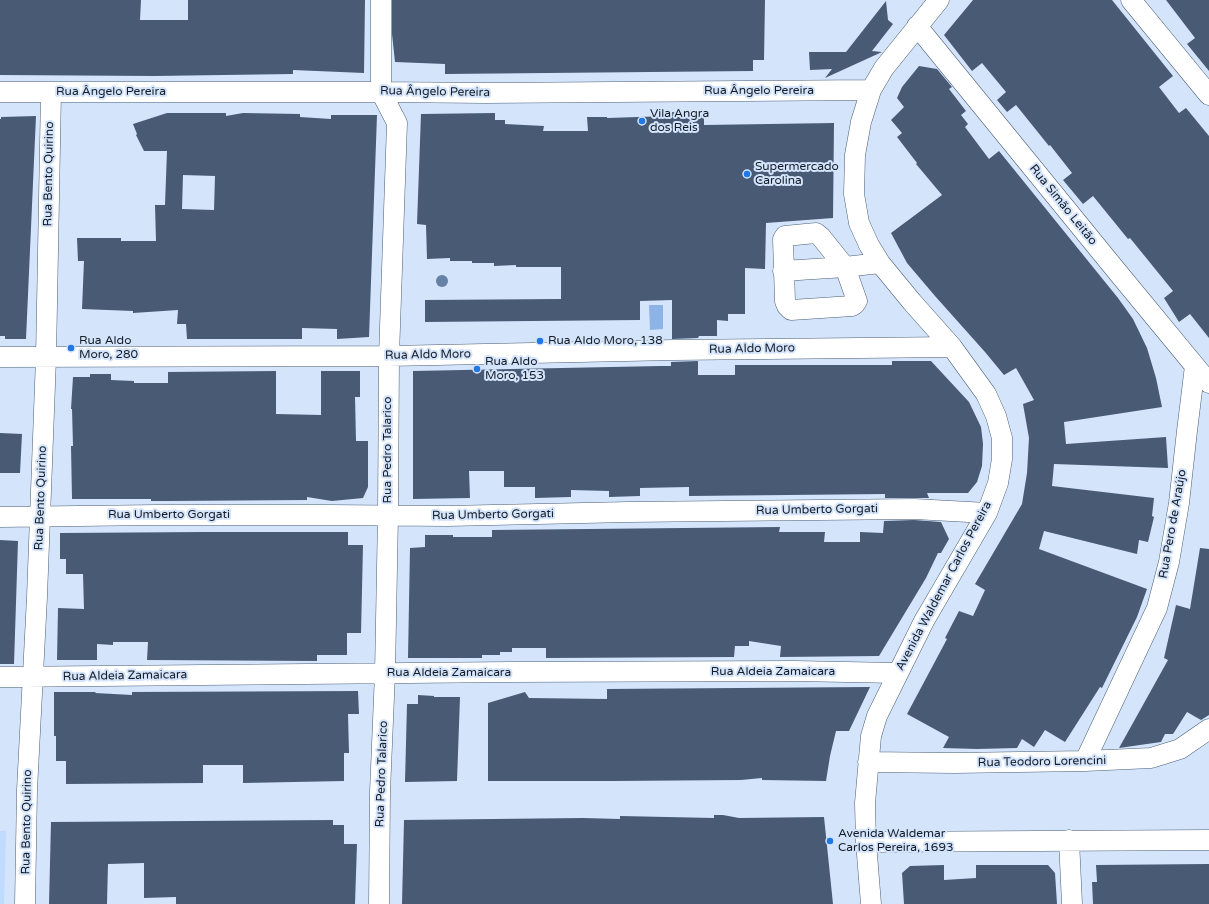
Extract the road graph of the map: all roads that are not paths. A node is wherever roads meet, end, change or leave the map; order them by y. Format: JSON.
{"nodes":[{"id":1,"x":381,"y":0,"type":"edge"},
{"id":2,"x":939,"y":0,"type":"edge"},
{"id":3,"x":1132,"y":0,"type":"edge"},
{"id":4,"x":917,"y":26,"type":"junction"},
{"id":5,"x":871,"y":90,"type":"junction"},
{"id":6,"x":0,"y":92,"type":"edge"},
{"id":7,"x":51,"y":92,"type":"junction"},
{"id":8,"x":381,"y":92,"type":"junction"},
{"id":9,"x":1209,"y":95,"type":"edge"},
{"id":10,"x":880,"y":263,"type":"junction"},
{"id":11,"x":846,"y":267,"type":"junction"},
{"id":12,"x":783,"y":271,"type":"junction"},
{"id":13,"x":952,"y":347,"type":"junction"},
{"id":14,"x":389,"y":356,"type":"junction"},
{"id":15,"x":0,"y":357,"type":"edge"},
{"id":16,"x":46,"y":358,"type":"junction"},
{"id":17,"x":1195,"y":366,"type":"junction"},
{"id":18,"x":1209,"y":383,"type":"edge"},
{"id":19,"x":987,"y":513,"type":"junction"},
{"id":20,"x":388,"y":515,"type":"junction"},
{"id":21,"x":0,"y":517,"type":"edge"},
{"id":22,"x":40,"y":517,"type":"junction"},
{"id":23,"x":385,"y":673,"type":"junction"},
{"id":24,"x":897,"y":673,"type":"junction"},
{"id":25,"x":0,"y":677,"type":"edge"},
{"id":26,"x":33,"y":677,"type":"junction"},
{"id":27,"x":1209,"y":729,"type":"edge"},
{"id":28,"x":1085,"y":761,"type":"junction"},
{"id":29,"x":868,"y":762,"type":"junction"},
{"id":30,"x":1069,"y":840,"type":"junction"},
{"id":31,"x":1209,"y":840,"type":"edge"},
{"id":32,"x":866,"y":842,"type":"junction"},
{"id":33,"x":25,"y":904,"type":"edge"},
{"id":34,"x":378,"y":904,"type":"edge"},
{"id":35,"x":871,"y":904,"type":"edge"},
{"id":36,"x":1072,"y":904,"type":"edge"}],
"edges":[{"from":1,"to":8,"type":"street","name":"Rua Pedro Talarico"},
{"from":2,"to":4,"type":"street","name":"Avenida Waldemar Carlos Pereira"},
{"from":3,"to":9,"type":"street"},
{"from":4,"to":5,"type":"street","name":"Avenida Waldemar Carlos Pereira"},
{"from":4,"to":17,"type":"street","name":"Rua Simão Leitão"},
{"from":5,"to":8,"type":"street","name":"Rua Ângelo Pereira"},
{"from":5,"to":10,"type":"street","name":"Avenida Waldemar Carlos Pereira"},
{"from":6,"to":7,"type":"street","name":"Rua Ângelo Pereira"},
{"from":7,"to":8,"type":"street","name":"Rua Ângelo Pereira"},
{"from":7,"to":16,"type":"street","name":"Rua Bento Quirino"},
{"from":8,"to":14,"type":"street","name":"Rua Pedro Talarico"},
{"from":10,"to":11,"type":"street"},
{"from":10,"to":13,"type":"street","name":"Avenida Waldemar Carlos Pereira"},
{"from":11,"to":12,"type":"street"},
{"from":11,"to":12,"type":"street"},
{"from":11,"to":12,"type":"street"},
{"from":13,"to":14,"type":"street","name":"Rua Aldo Moro"},
{"from":13,"to":19,"type":"street","name":"Avenida Waldemar Carlos Pereira"},
{"from":14,"to":16,"type":"street","name":"Rua Aldo Moro"},
{"from":14,"to":20,"type":"street","name":"Rua Pedro Talarico"},
{"from":15,"to":16,"type":"street","name":"Rua Aldo Moro"},
{"from":16,"to":22,"type":"street","name":"Rua Bento Quirino"},
{"from":17,"to":18,"type":"street","name":"Rua Simão Leitão"},
{"from":17,"to":28,"type":"street","name":"Rua Pero de Araújo"},
{"from":19,"to":20,"type":"street","name":"Rua Umberto Gorgati"},
{"from":19,"to":24,"type":"street","name":"Avenida Waldemar Carlos Pereira"},
{"from":20,"to":22,"type":"street","name":"Rua Umberto Gorgati"},
{"from":20,"to":23,"type":"street","name":"Rua Pedro Talarico"},
{"from":21,"to":22,"type":"street","name":"Rua Umberto Gorgati"},
{"from":22,"to":26,"type":"street","name":"Rua Bento Quirino"},
{"from":23,"to":24,"type":"street","name":"Rua Aldeia Zamaicara"},
{"from":23,"to":26,"type":"street","name":"Rua Aldeia Zamaicara"},
{"from":23,"to":34,"type":"street","name":"Rua Pedro Talarico"},
{"from":24,"to":29,"type":"street","name":"Avenida Waldemar Carlos Pereira"},
{"from":25,"to":26,"type":"street","name":"Rua Aldeia Zamaicara"},
{"from":26,"to":33,"type":"street","name":"Rua Bento Quirino"},
{"from":27,"to":28,"type":"street","name":"Rua Teodoro Lorencini"},
{"from":28,"to":29,"type":"street","name":"Rua Teodoro Lorencini"},
{"from":29,"to":32,"type":"street","name":"Avenida Waldemar Carlos Pereira"},
{"from":30,"to":31,"type":"street"},
{"from":30,"to":32,"type":"street"},
{"from":30,"to":36,"type":"street"},
{"from":32,"to":35,"type":"street","name":"Avenida Waldemar Carlos Pereira"}]}
